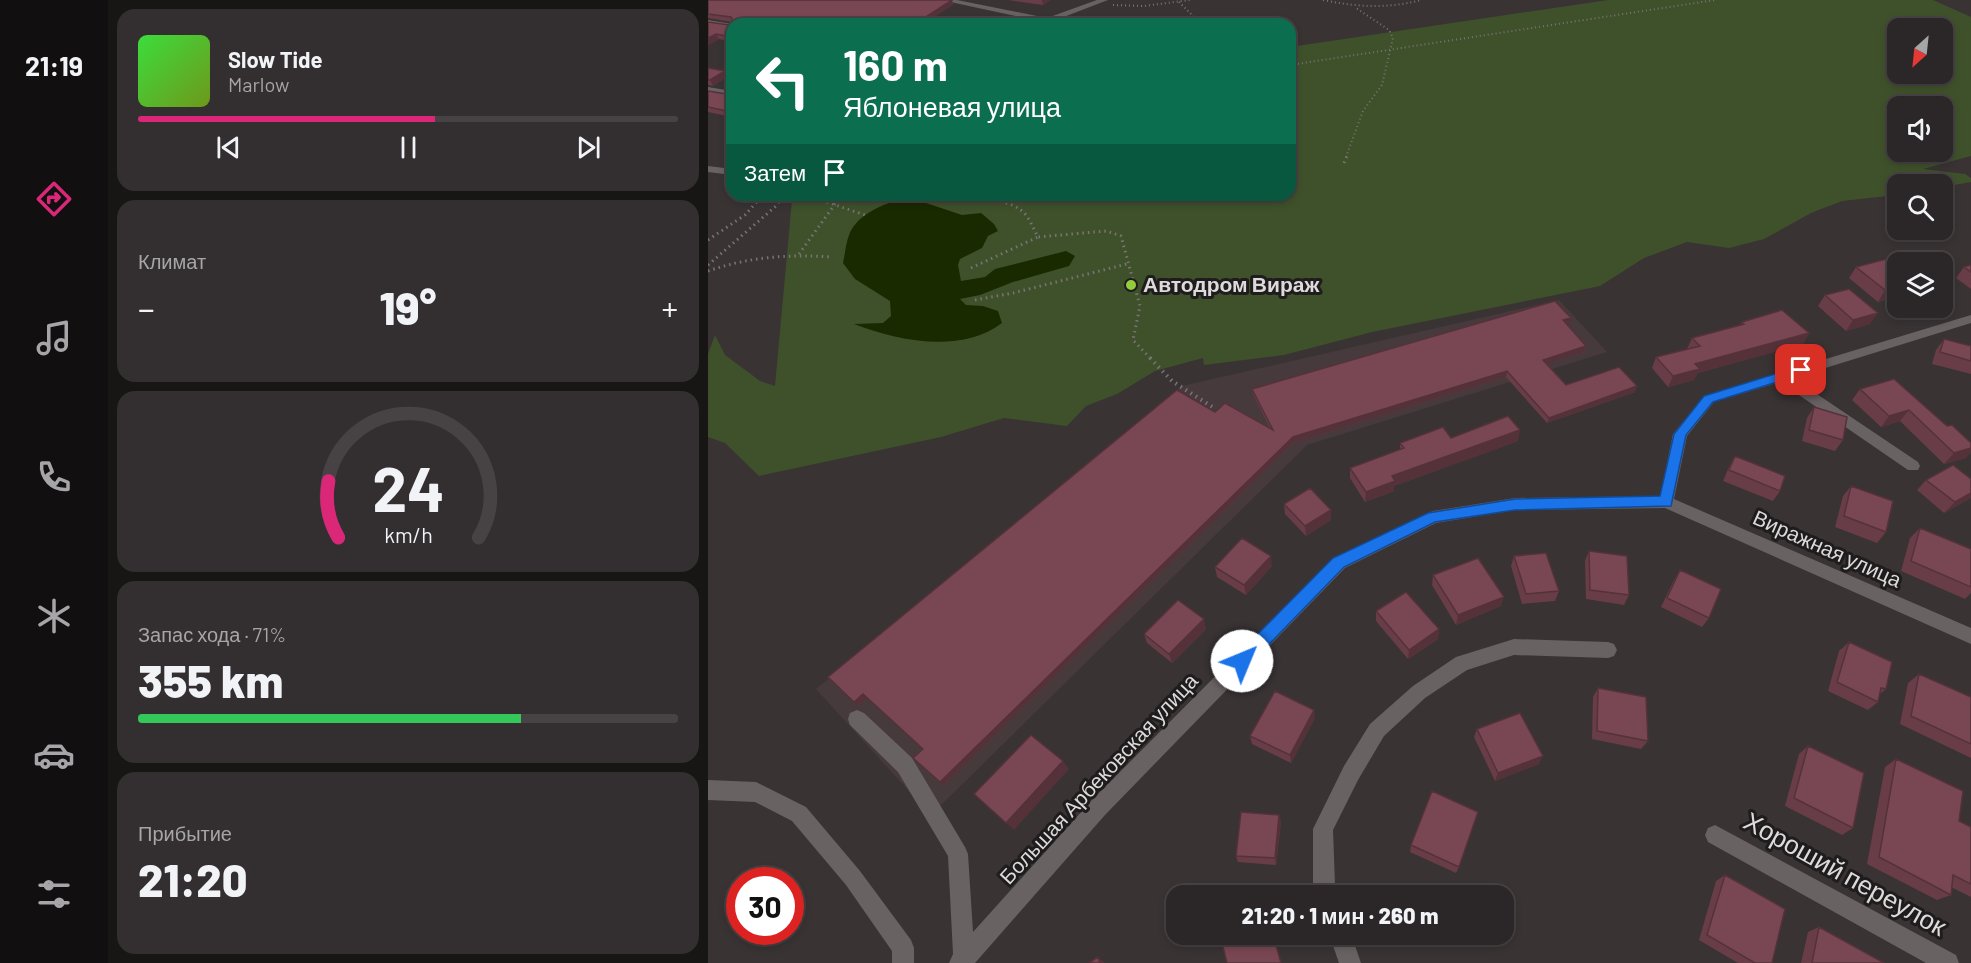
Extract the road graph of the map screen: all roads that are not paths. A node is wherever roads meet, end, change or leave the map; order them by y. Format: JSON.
{"nodes":[{"id":1,"x":945,"y":0,"type":"edge"},
{"id":2,"x":1101,"y":1,"type":"edge"},
{"id":3,"x":1033,"y":18,"type":"edge"},
{"id":4,"x":1056,"y":18,"type":"edge"},
{"id":5,"x":708,"y":22,"type":"edge"},
{"id":6,"x":726,"y":25,"type":"edge"},
{"id":7,"x":708,"y":90,"type":"edge"},
{"id":8,"x":726,"y":93,"type":"edge"},
{"id":9,"x":708,"y":169,"type":"edge"},
{"id":10,"x":726,"y":171,"type":"edge"},
{"id":11,"x":1971,"y":319,"type":"edge"},
{"id":12,"x":1780,"y":376,"type":"junction"},
{"id":13,"x":1913,"y":466,"type":"dead end"},
{"id":14,"x":1666,"y":502,"type":"junction"},
{"id":15,"x":1971,"y":636,"type":"edge"},
{"id":16,"x":1608,"y":651,"type":"dead end"},
{"id":17,"x":857,"y":719,"type":"dead end"},
{"id":18,"x":708,"y":790,"type":"edge"},
{"id":19,"x":1715,"y":835,"type":"dead end"},
{"id":20,"x":1324,"y":885,"type":"edge"},
{"id":21,"x":1344,"y":945,"type":"edge"},
{"id":22,"x":962,"y":960,"type":"edge"},
{"id":23,"x":903,"y":963,"type":"edge"},
{"id":24,"x":1350,"y":963,"type":"edge"},
{"id":25,"x":1948,"y":963,"type":"edge"}],
"edges":[{"from":1,"to":3,"type":"street"},
{"from":2,"to":4,"type":"street"},
{"from":5,"to":6,"type":"street"},
{"from":7,"to":8,"type":"street"},
{"from":9,"to":10,"type":"street"},
{"from":11,"to":12,"type":"street"},
{"from":12,"to":13,"type":"street"},
{"from":12,"to":14,"type":"street"},
{"from":14,"to":15,"type":"street","name":"Виражная улица"},
{"from":14,"to":22,"type":"street","name":"Большая Арбековская улица"},
{"from":16,"to":20,"type":"street"},
{"from":17,"to":22,"type":"street"},
{"from":18,"to":23,"type":"street"},
{"from":19,"to":25,"type":"street","name":"Хороший переулок"},
{"from":21,"to":24,"type":"street"}]}
